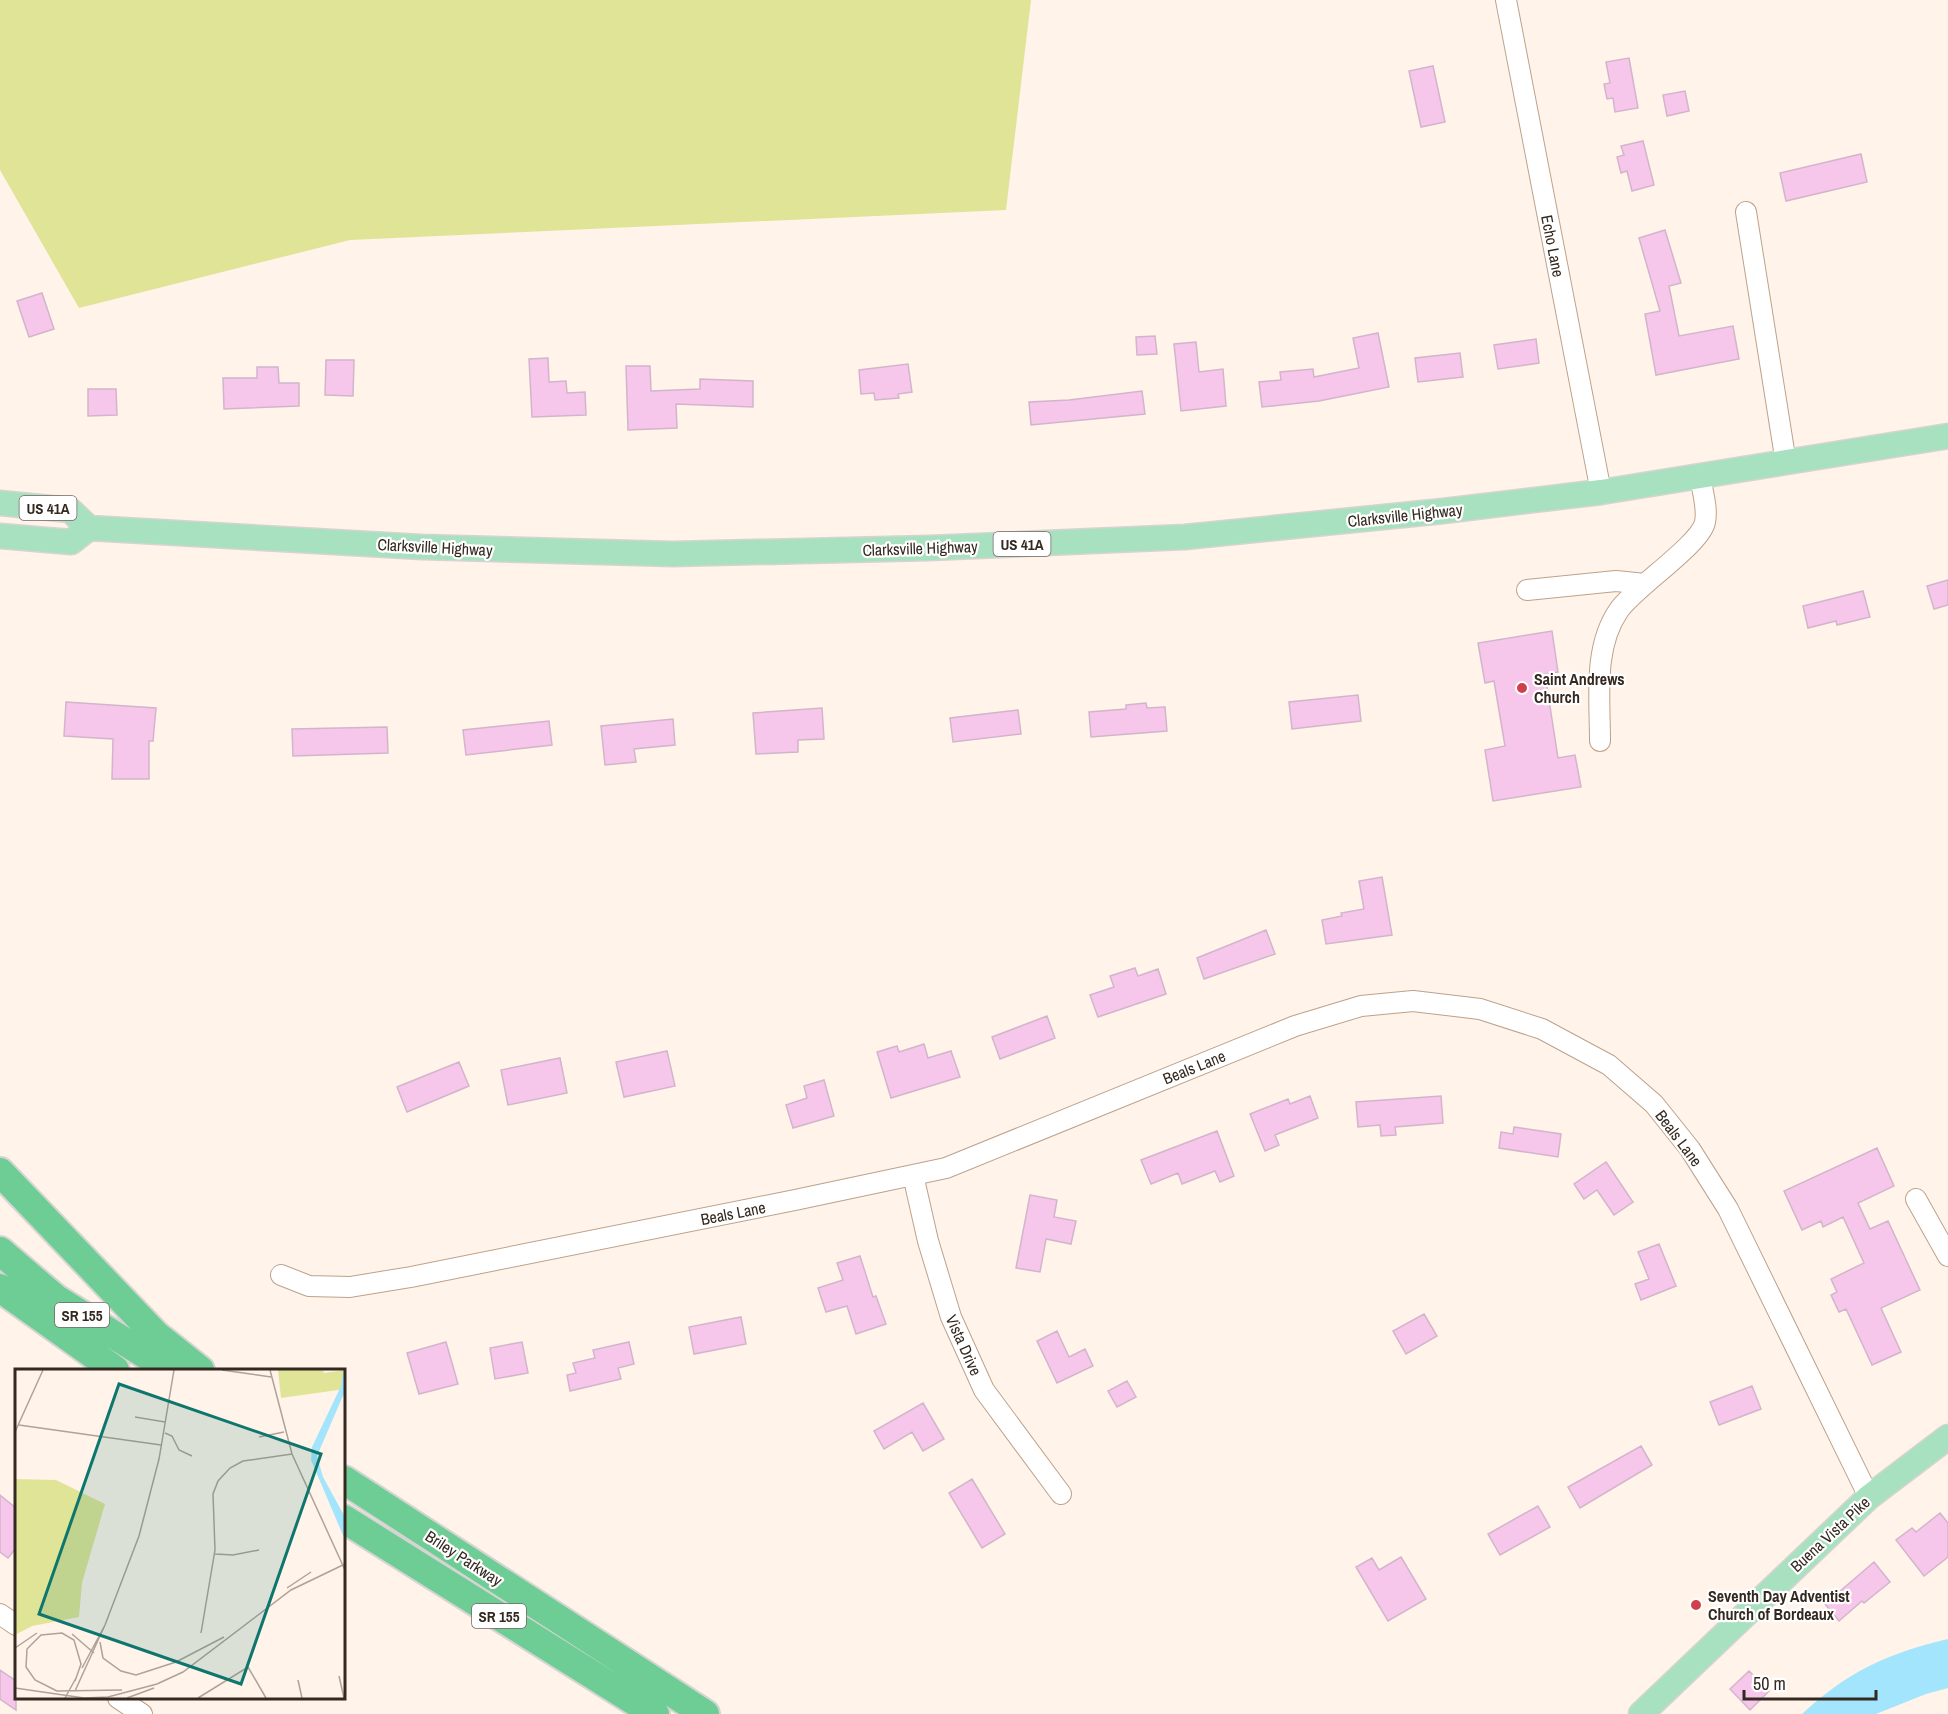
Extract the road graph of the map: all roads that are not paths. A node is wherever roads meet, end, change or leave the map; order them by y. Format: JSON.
{"nodes":[{"id":1,"x":1506,"y":0,"type":"edge"},
{"id":2,"x":1746,"y":212,"type":"dead end"},
{"id":3,"x":1948,"y":436,"type":"edge"},
{"id":4,"x":1786,"y":463,"type":"junction"},
{"id":5,"x":1700,"y":477,"type":"junction"},
{"id":6,"x":1600,"y":492,"type":"junction"},
{"id":7,"x":0,"y":503,"type":"edge"},
{"id":8,"x":89,"y":528,"type":"junction"},
{"id":9,"x":0,"y":536,"type":"edge"},
{"id":10,"x":1645,"y":584,"type":"junction"},
{"id":11,"x":1527,"y":590,"type":"dead end"},
{"id":12,"x":1600,"y":741,"type":"dead end"},
{"id":13,"x":0,"y":1172,"type":"edge"},
{"id":14,"x":913,"y":1175,"type":"junction"},
{"id":15,"x":1916,"y":1199,"type":"dead end"},
{"id":16,"x":0,"y":1251,"type":"edge"},
{"id":17,"x":1948,"y":1256,"type":"edge"},
{"id":18,"x":281,"y":1275,"type":"dead end"},
{"id":19,"x":0,"y":1288,"type":"edge"},
{"id":20,"x":112,"y":1369,"type":"edge"},
{"id":21,"x":167,"y":1369,"type":"edge"},
{"id":22,"x":198,"y":1369,"type":"edge"},
{"id":23,"x":1948,"y":1437,"type":"edge"},
{"id":24,"x":345,"y":1481,"type":"edge"},
{"id":25,"x":1061,"y":1494,"type":"dead end"},
{"id":26,"x":1869,"y":1497,"type":"junction"},
{"id":27,"x":345,"y":1519,"type":"edge"},
{"id":28,"x":0,"y":1614,"type":"edge"},
{"id":29,"x":15,"y":1624,"type":"edge"},
{"id":30,"x":120,"y":1699,"type":"edge"},
{"id":31,"x":142,"y":1714,"type":"edge"},
{"id":32,"x":655,"y":1714,"type":"edge"},
{"id":33,"x":705,"y":1714,"type":"edge"},
{"id":34,"x":1641,"y":1714,"type":"edge"}],
"edges":[{"from":1,"to":6,"type":"street","name":"Echo Lane"},
{"from":2,"to":4,"type":"street"},
{"from":3,"to":4,"type":"main road","name":"Clarksville Highway","number":"US 41A"},
{"from":4,"to":5,"type":"main road","name":"Clarksville Highway","number":"US 41A"},
{"from":5,"to":6,"type":"main road","name":"Clarksville Highway","number":"US 41A"},
{"from":5,"to":10,"type":"street"},
{"from":6,"to":8,"type":"main road","name":"Clarksville Highway","number":"US 41A"},
{"from":7,"to":8,"type":"main road","number":"US 41A"},
{"from":8,"to":9,"type":"main road","number":"US 41A"},
{"from":10,"to":11,"type":"street"},
{"from":10,"to":12,"type":"street"},
{"from":13,"to":22,"type":"highway"},
{"from":14,"to":18,"type":"street","name":"Beals Lane"},
{"from":14,"to":25,"type":"street","name":"Vista Drive"},
{"from":14,"to":26,"type":"street","name":"Beals Lane"},
{"from":15,"to":17,"type":"street"},
{"from":16,"to":21,"type":"highway","number":"SR 155"},
{"from":19,"to":20,"type":"highway","number":"SR 155"},
{"from":23,"to":26,"type":"main road","name":"Buena Vista Pike"},
{"from":24,"to":33,"type":"highway","name":"Briley Parkway","number":"SR 155"},
{"from":26,"to":34,"type":"main road","name":"Buena Vista Pike"},
{"from":27,"to":32,"type":"highway","name":"Briley Parkway","number":"SR 155"},
{"from":28,"to":29,"type":"street"},
{"from":30,"to":31,"type":"street"}]}
